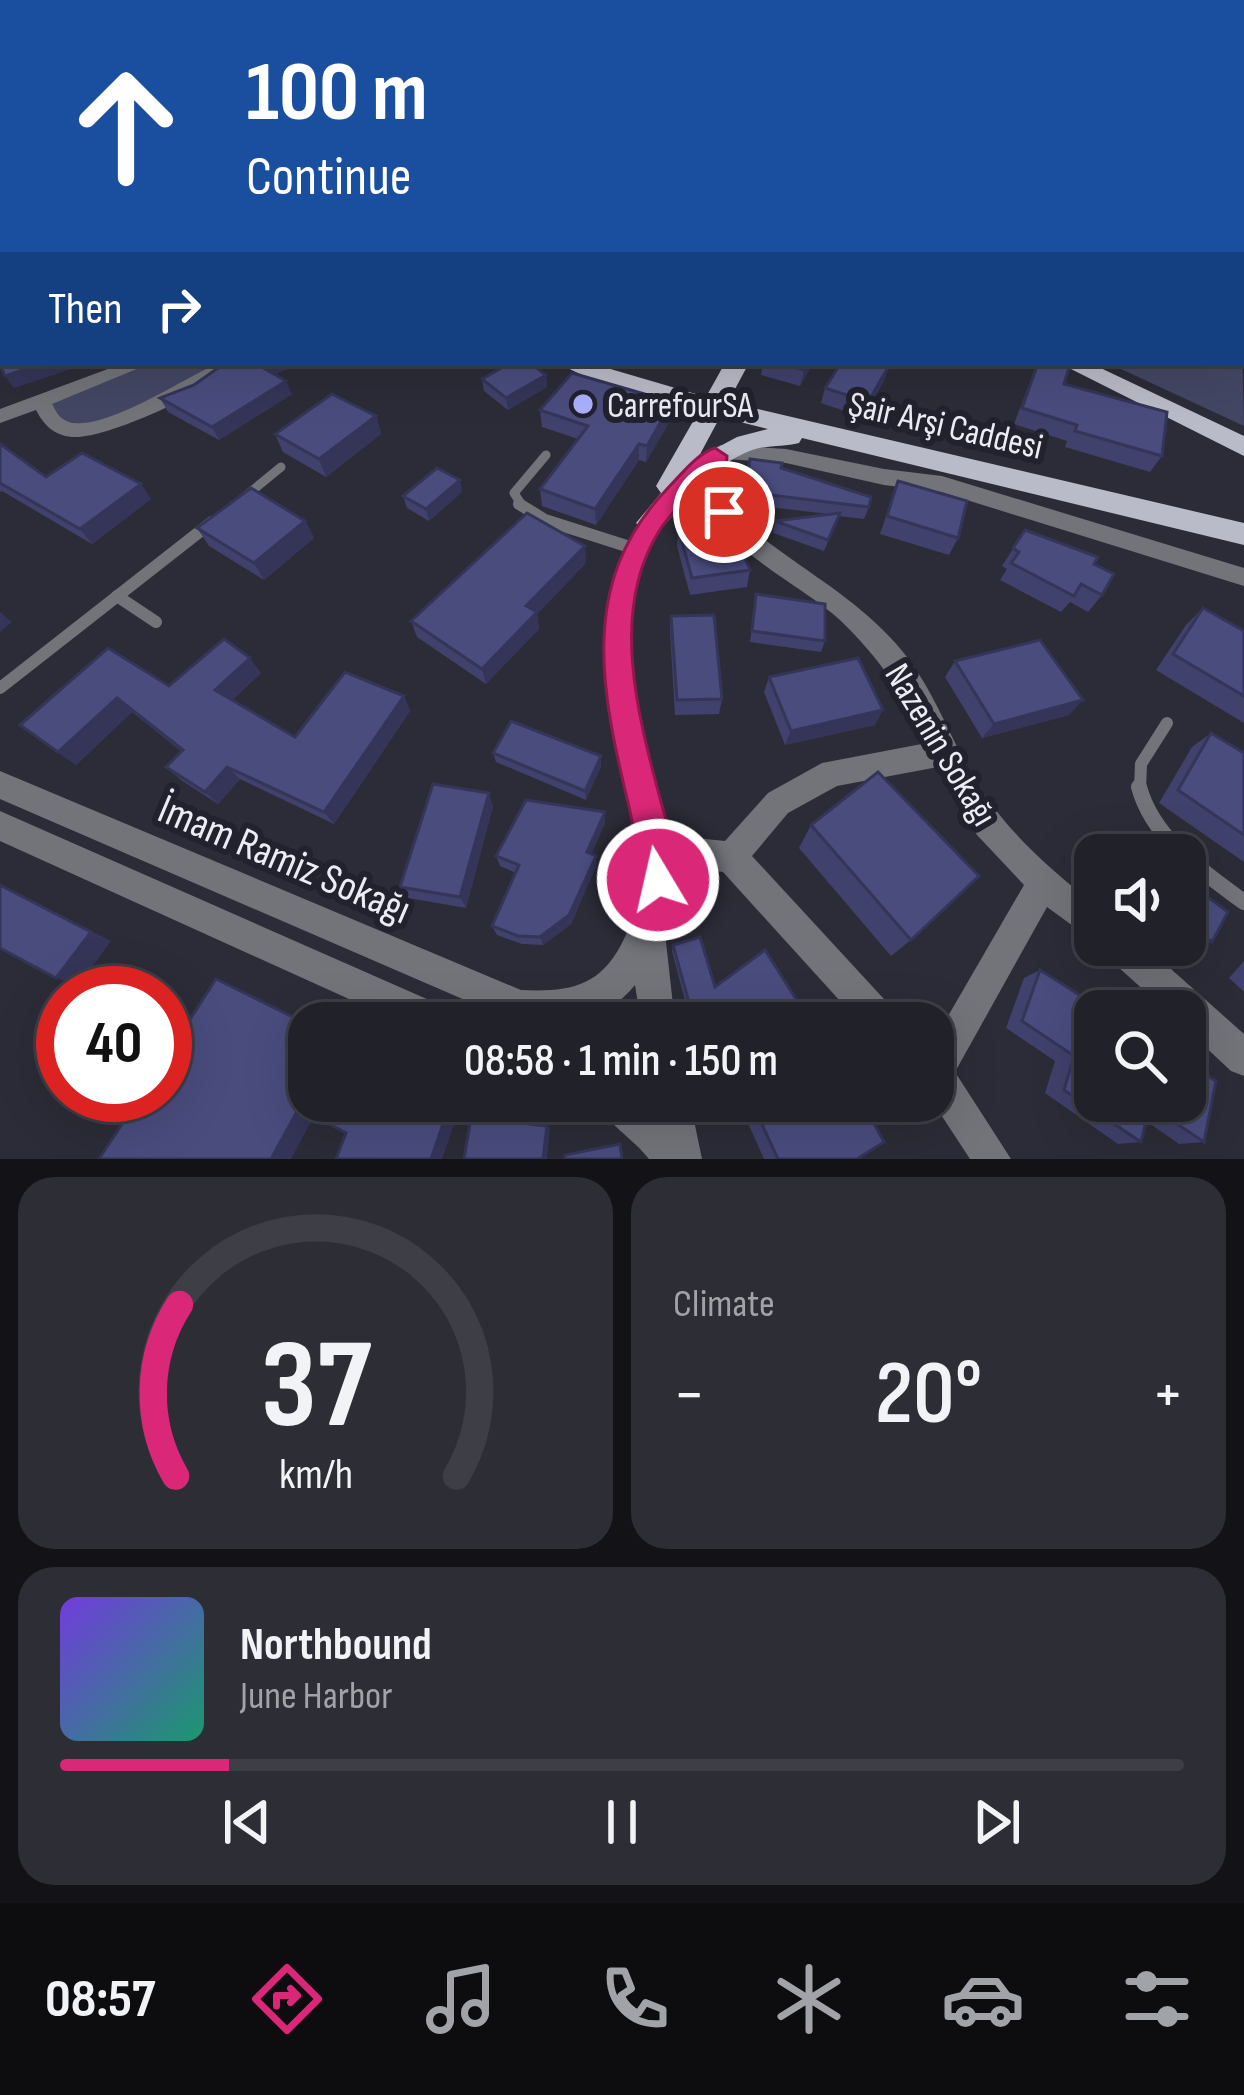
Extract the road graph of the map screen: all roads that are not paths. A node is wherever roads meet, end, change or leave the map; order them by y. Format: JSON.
{"nodes":[{"id":1,"x":134,"y":366,"type":"edge"},
{"id":2,"x":228,"y":366,"type":"edge"},
{"id":3,"x":587,"y":366,"type":"edge"},
{"id":4,"x":738,"y":366,"type":"edge"},
{"id":5,"x":741,"y":366,"type":"edge"},
{"id":6,"x":1077,"y":366,"type":"edge"},
{"id":7,"x":41,"y":401,"type":"junction"},
{"id":8,"x":713,"y":407,"type":"junction"},
{"id":9,"x":0,"y":416,"type":"edge"},
{"id":10,"x":838,"y":440,"type":"junction"},
{"id":11,"x":1244,"y":449,"type":"edge"},
{"id":12,"x":546,"y":454,"type":"dead end"},
{"id":13,"x":718,"y":454,"type":"junction"},
{"id":14,"x":281,"y":467,"type":"dead end"},
{"id":15,"x":236,"y":503,"type":"edge"},
{"id":16,"x":219,"y":516,"type":"edge"},
{"id":17,"x":650,"y":523,"type":"junction"},
{"id":18,"x":1243,"y":531,"type":"edge"},
{"id":19,"x":636,"y":549,"type":"junction"},
{"id":20,"x":1244,"y":577,"type":"edge"},
{"id":21,"x":117,"y":596,"type":"junction"},
{"id":22,"x":156,"y":622,"type":"dead end"},
{"id":23,"x":0,"y":688,"type":"edge"},
{"id":24,"x":1167,"y":724,"type":"dead end"},
{"id":25,"x":944,"y":753,"type":"junction"},
{"id":26,"x":0,"y":784,"type":"edge"},
{"id":27,"x":0,"y":826,"type":"edge"},
{"id":28,"x":656,"y":849,"type":"junction"},
{"id":29,"x":731,"y":857,"type":"junction"},
{"id":30,"x":1042,"y":884,"type":"junction"},
{"id":31,"x":655,"y":901,"type":"junction"},
{"id":32,"x":1244,"y":902,"type":"edge"},
{"id":33,"x":1074,"y":909,"type":"edge"},
{"id":34,"x":1142,"y":966,"type":"edge"},
{"id":35,"x":653,"y":984,"type":"junction"},
{"id":36,"x":395,"y":1002,"type":"edge"},
{"id":37,"x":650,"y":1002,"type":"edge"},
{"id":38,"x":655,"y":1002,"type":"edge"},
{"id":39,"x":864,"y":1002,"type":"edge"},
{"id":40,"x":954,"y":1037,"type":"edge"},
{"id":41,"x":1244,"y":1058,"type":"edge"},
{"id":42,"x":954,"y":1102,"type":"edge"},
{"id":43,"x":642,"y":1122,"type":"edge"},
{"id":44,"x":676,"y":1122,"type":"edge"},
{"id":45,"x":672,"y":1159,"type":"edge"},
{"id":46,"x":683,"y":1159,"type":"edge"},
{"id":47,"x":992,"y":1159,"type":"edge"}],
"edges":[{"from":1,"to":7,"type":"street"},
{"from":2,"to":7,"type":"street"},
{"from":3,"to":8,"type":"main road","name":"Şair Arşi Caddesi"},
{"from":4,"to":8,"type":"main road"},
{"from":5,"to":10,"type":"main road"},
{"from":6,"to":11,"type":"main road"},
{"from":7,"to":9,"type":"street"},
{"from":8,"to":10,"type":"main road","name":"Şair Arşi Caddesi"},
{"from":8,"to":17,"type":"main road"},
{"from":10,"to":13,"type":"main road"},
{"from":10,"to":18,"type":"main road","name":"Şair Arşi Caddesi"},
{"from":12,"to":19,"type":"lane"},
{"from":13,"to":17,"type":"main road"},
{"from":13,"to":20,"type":"street","name":"Şair Arşi Caddesi"},
{"from":13,"to":25,"type":"street","name":"Nazenin Sokağı"},
{"from":14,"to":15,"type":"lane"},
{"from":16,"to":21,"type":"lane"},
{"from":17,"to":19,"type":"street"},
{"from":19,"to":28,"type":"street"},
{"from":21,"to":22,"type":"lane"},
{"from":21,"to":23,"type":"lane"},
{"from":24,"to":32,"type":"lane"},
{"from":25,"to":29,"type":"street"},
{"from":25,"to":30,"type":"street","name":"Nazenin Sokağı"},
{"from":26,"to":31,"type":"street","name":"İmam Ramiz Sokağı"},
{"from":27,"to":36,"type":"street"},
{"from":28,"to":29,"type":"street"},
{"from":28,"to":31,"type":"street"},
{"from":29,"to":39,"type":"street"},
{"from":30,"to":33,"type":"street","name":"Nazenin Sokağı"},
{"from":30,"to":40,"type":"street"},
{"from":31,"to":35,"type":"street"},
{"from":34,"to":41,"type":"street"},
{"from":35,"to":37,"type":"street"},
{"from":35,"to":38,"type":"street"},
{"from":42,"to":47,"type":"street"},
{"from":43,"to":45,"type":"street"},
{"from":44,"to":46,"type":"street"}]}
